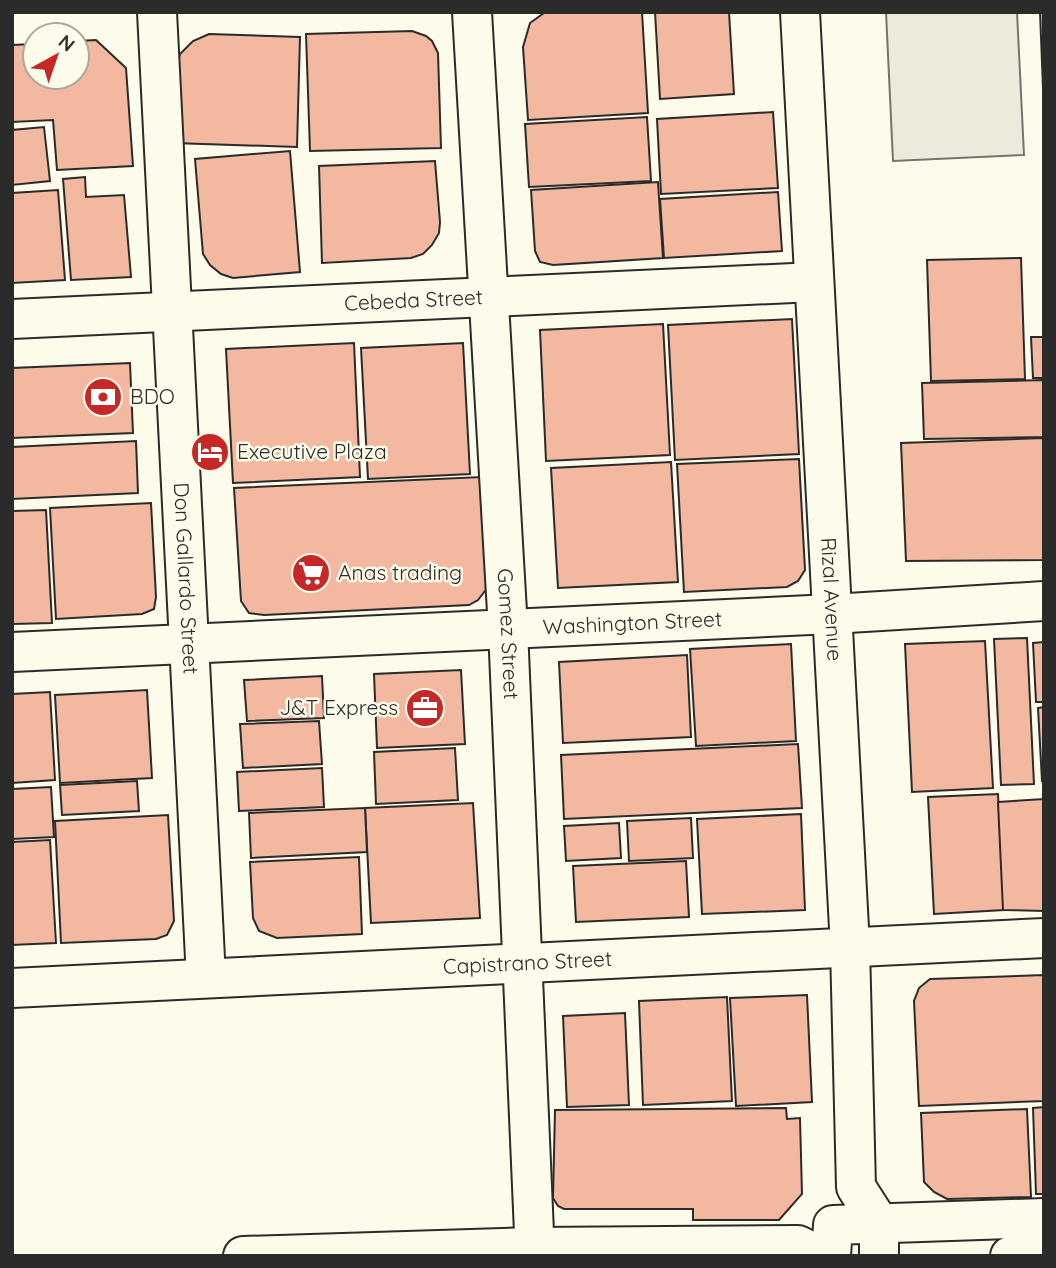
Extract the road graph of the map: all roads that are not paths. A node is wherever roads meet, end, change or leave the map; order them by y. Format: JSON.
{"nodes":[{"id":1,"x":157,"y":12,"type":"edge"},
{"id":2,"x":472,"y":12,"type":"edge"},
{"id":3,"x":800,"y":12,"type":"edge"},
{"id":4,"x":814,"y":282,"type":"junction"},
{"id":5,"x":489,"y":297,"type":"junction"},
{"id":6,"x":172,"y":311,"type":"junction"},
{"id":7,"x":12,"y":319,"type":"edge"},
{"id":8,"x":1044,"y":601,"type":"edge"},
{"id":9,"x":832,"y":614,"type":"junction"},
{"id":10,"x":508,"y":629,"type":"junction"},
{"id":11,"x":189,"y":644,"type":"junction"},
{"id":12,"x":12,"y":652,"type":"edge"},
{"id":13,"x":1044,"y":938,"type":"edge"},
{"id":14,"x":850,"y":947,"type":"junction"},
{"id":15,"x":522,"y":962,"type":"junction"},
{"id":16,"x":206,"y":978,"type":"junction"},
{"id":17,"x":12,"y":988,"type":"edge"},
{"id":18,"x":856,"y":1187,"type":"junction"},
{"id":19,"x":1044,"y":1218,"type":"edge"},
{"id":20,"x":879,"y":1240,"type":"edge"},
{"id":21,"x":820,"y":1246,"type":"edge"},
{"id":22,"x":535,"y":1251,"type":"edge"},
{"id":23,"x":1044,"y":1255,"type":"edge"},
{"id":24,"x":243,"y":1256,"type":"edge"},
{"id":25,"x":1010,"y":1256,"type":"edge"}],
"edges":[{"from":1,"to":6,"type":"street","name":"Don Gallardo Street"},
{"from":2,"to":5,"type":"street","name":"Gomez Street"},
{"from":3,"to":4,"type":"street","name":"Rizal Avenue"},
{"from":4,"to":5,"type":"street","name":"Cebeda Street"},
{"from":4,"to":9,"type":"street","name":"Rizal Avenue"},
{"from":5,"to":6,"type":"street","name":"Cebeda Street"},
{"from":5,"to":10,"type":"street","name":"Gomez Street"},
{"from":6,"to":7,"type":"street","name":"Cebeda Street"},
{"from":6,"to":11,"type":"street","name":"Don Gallardo Street"},
{"from":8,"to":9,"type":"street","name":"Washington Street"},
{"from":9,"to":10,"type":"street","name":"Washington Street"},
{"from":9,"to":14,"type":"street","name":"Rizal Avenue"},
{"from":10,"to":11,"type":"street","name":"Washington Street"},
{"from":10,"to":15,"type":"street","name":"Gomez Street"},
{"from":11,"to":12,"type":"street","name":"Washington Street"},
{"from":11,"to":16,"type":"street","name":"Don Gallardo Street"},
{"from":13,"to":14,"type":"street","name":"Capistrano Street"},
{"from":14,"to":15,"type":"street","name":"Capistrano Street"},
{"from":14,"to":18,"type":"street","name":"Rizal Avenue"},
{"from":15,"to":16,"type":"street","name":"Capistrano Street"},
{"from":15,"to":22,"type":"street","name":"Gomez Street"},
{"from":16,"to":17,"type":"street","name":"Capistrano Street"},
{"from":18,"to":20,"type":"street"},
{"from":18,"to":21,"type":"street"},
{"from":19,"to":20,"type":"street"},
{"from":20,"to":21,"type":"street"},
{"from":21,"to":22,"type":"street"},
{"from":22,"to":24,"type":"street"},
{"from":23,"to":25,"type":"street"}]}
